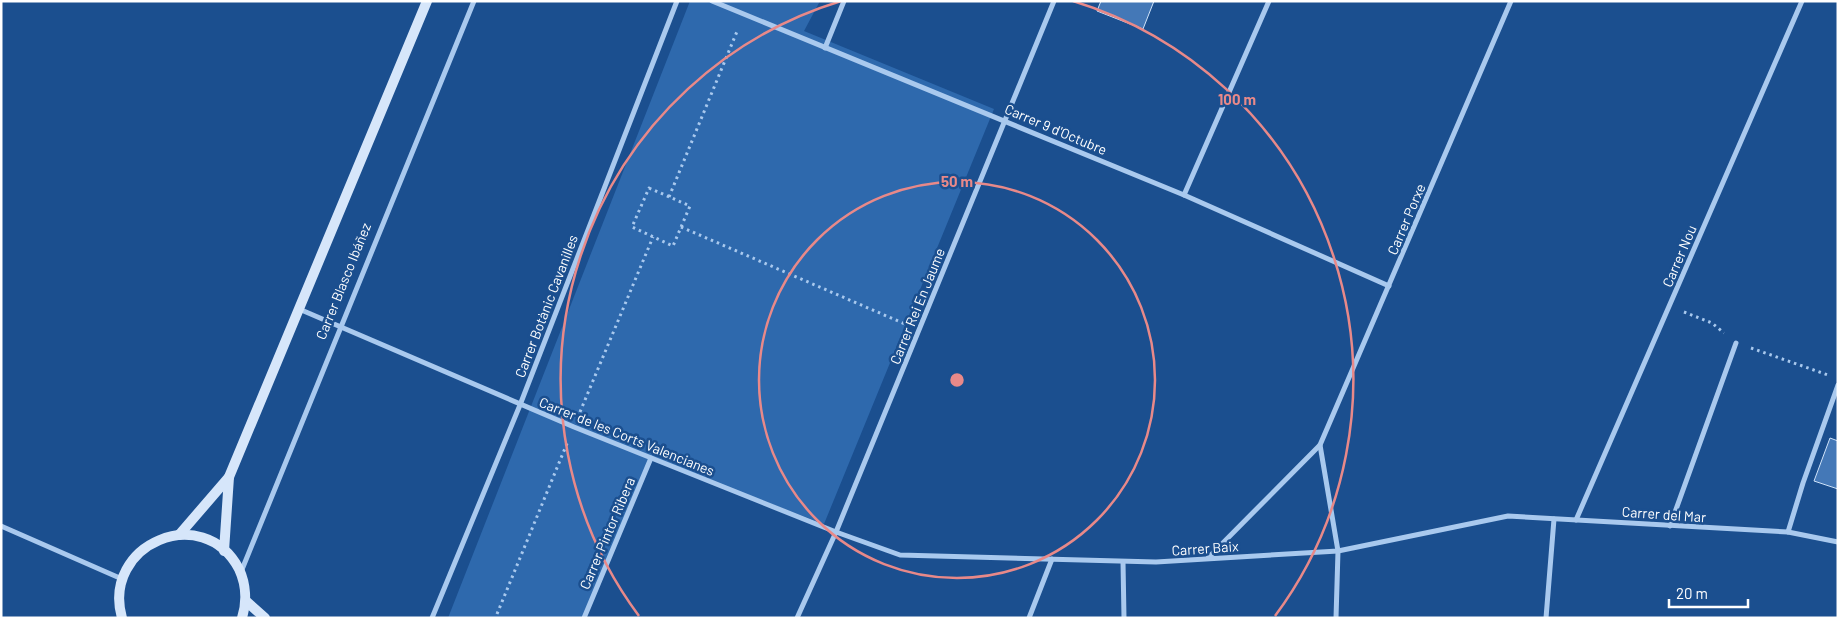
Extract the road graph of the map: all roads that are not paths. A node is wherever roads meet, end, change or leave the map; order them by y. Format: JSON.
{"nodes":[{"id":1,"x":427,"y":1,"type":"edge"},
{"id":2,"x":474,"y":1,"type":"edge"},
{"id":3,"x":677,"y":1,"type":"edge"},
{"id":4,"x":712,"y":1,"type":"edge"},
{"id":5,"x":844,"y":1,"type":"edge"},
{"id":6,"x":1054,"y":1,"type":"edge"},
{"id":7,"x":1269,"y":1,"type":"edge"},
{"id":8,"x":1511,"y":1,"type":"edge"},
{"id":9,"x":1802,"y":1,"type":"edge"},
{"id":10,"x":825,"y":48,"type":"junction"},
{"id":11,"x":1006,"y":120,"type":"junction"},
{"id":12,"x":1184,"y":195,"type":"junction"},
{"id":13,"x":1389,"y":286,"type":"junction"},
{"id":14,"x":299,"y":309,"type":"junction"},
{"id":15,"x":339,"y":327,"type":"junction"},
{"id":16,"x":1736,"y":343,"type":"road end"},
{"id":17,"x":1838,"y":386,"type":"edge"},
{"id":18,"x":520,"y":405,"type":"junction"},
{"id":19,"x":1320,"y":445,"type":"junction"},
{"id":20,"x":651,"y":458,"type":"junction"},
{"id":21,"x":229,"y":477,"type":"junction"},
{"id":22,"x":1554,"y":519,"type":"junction"},
{"id":23,"x":1576,"y":520,"type":"junction"},
{"id":24,"x":1,"y":526,"type":"edge"},
{"id":25,"x":1670,"y":526,"type":"junction"},
{"id":26,"x":836,"y":532,"type":"junction"},
{"id":27,"x":1788,"y":532,"type":"junction"},
{"id":28,"x":179,"y":535,"type":"junction"},
{"id":29,"x":1838,"y":542,"type":"edge"},
{"id":30,"x":224,"y":551,"type":"junction"},
{"id":31,"x":1338,"y":551,"type":"junction"},
{"id":32,"x":1208,"y":558,"type":"junction"},
{"id":33,"x":1052,"y":560,"type":"junction"},
{"id":34,"x":1123,"y":562,"type":"junction"},
{"id":35,"x":240,"y":573,"type":"junction"},
{"id":36,"x":122,"y":579,"type":"junction"},
{"id":37,"x":246,"y":601,"type":"junction"},
{"id":38,"x":122,"y":618,"type":"edge"},
{"id":39,"x":242,"y":618,"type":"edge"},
{"id":40,"x":265,"y":618,"type":"edge"},
{"id":41,"x":432,"y":618,"type":"edge"},
{"id":42,"x":584,"y":618,"type":"edge"},
{"id":43,"x":797,"y":618,"type":"edge"},
{"id":44,"x":1029,"y":618,"type":"edge"},
{"id":45,"x":1124,"y":618,"type":"edge"},
{"id":46,"x":1336,"y":618,"type":"edge"},
{"id":47,"x":1546,"y":618,"type":"edge"}],
"edges":[{"from":1,"to":14,"type":"street","name":"Carrer Blasco Ibáñez"},
{"from":2,"to":15,"type":"street","name":"Carrer Blasco Ibáñez"},
{"from":3,"to":18,"type":"street","name":"Carrer Botànic Cavanilles"},
{"from":4,"to":10,"type":"street","name":"Carrer 9 d'Octubre"},
{"from":5,"to":10,"type":"street"},
{"from":6,"to":11,"type":"street","name":"Carrer Rei En Jaume"},
{"from":7,"to":12,"type":"street"},
{"from":8,"to":13,"type":"street","name":"Carrer Porxe"},
{"from":9,"to":23,"type":"street","name":"Carrer Nou"},
{"from":10,"to":11,"type":"street","name":"Carrer 9 d'Octubre"},
{"from":11,"to":12,"type":"street","name":"Carrer 9 d'Octubre"},
{"from":11,"to":26,"type":"street","name":"Carrer Rei En Jaume"},
{"from":12,"to":13,"type":"street","name":"Carrer 9 d'Octubre"},
{"from":13,"to":19,"type":"street","name":"Carrer Porxe"},
{"from":14,"to":15,"type":"street","name":"Carrer de les Corts Valencianes"},
{"from":14,"to":21,"type":"street","name":"Carrer Blasco Ibáñez"},
{"from":15,"to":18,"type":"street","name":"Carrer de les Corts Valencianes"},
{"from":15,"to":35,"type":"street","name":"Carrer Blasco Ibáñez"},
{"from":16,"to":25,"type":"street"},
{"from":17,"to":27,"type":"street"},
{"from":18,"to":20,"type":"street","name":"Carrer de les Corts Valencianes"},
{"from":18,"to":41,"type":"street","name":"Carrer Botànic Cavanilles"},
{"from":19,"to":31,"type":"street"},
{"from":19,"to":32,"type":"street","name":"Carrer Porxe"},
{"from":20,"to":26,"type":"street","name":"Carrer de les Corts Valencianes"},
{"from":20,"to":42,"type":"street","name":"Carrer Pintor Ribera"},
{"from":21,"to":28,"type":"street","name":"Carrer Blasco Ibáñez"},
{"from":21,"to":30,"type":"street","name":"Carrer Blasco Ibáñez"},
{"from":22,"to":23,"type":"street","name":"Carrer Baix"},
{"from":22,"to":31,"type":"street","name":"Carrer Baix"},
{"from":22,"to":47,"type":"street"},
{"from":23,"to":25,"type":"street","name":"Carrer del Mar"},
{"from":24,"to":36,"type":"street"},
{"from":25,"to":27,"type":"street","name":"Carrer del Mar"},
{"from":26,"to":33,"type":"street","name":"Carrer Baix"},
{"from":26,"to":43,"type":"street","name":"Carrer Rei En Jaume"},
{"from":27,"to":29,"type":"street","name":"Carrer del Mar"},
{"from":28,"to":30,"type":"street"},
{"from":28,"to":36,"type":"street"},
{"from":30,"to":35,"type":"street"},
{"from":31,"to":32,"type":"street","name":"Carrer Baix"},
{"from":31,"to":46,"type":"street"},
{"from":32,"to":34,"type":"street","name":"Carrer Baix"},
{"from":33,"to":34,"type":"street","name":"Carrer Baix"},
{"from":33,"to":44,"type":"street"},
{"from":34,"to":45,"type":"street"},
{"from":35,"to":37,"type":"street"},
{"from":36,"to":38,"type":"street"},
{"from":37,"to":39,"type":"street"},
{"from":37,"to":40,"type":"street"}]}
